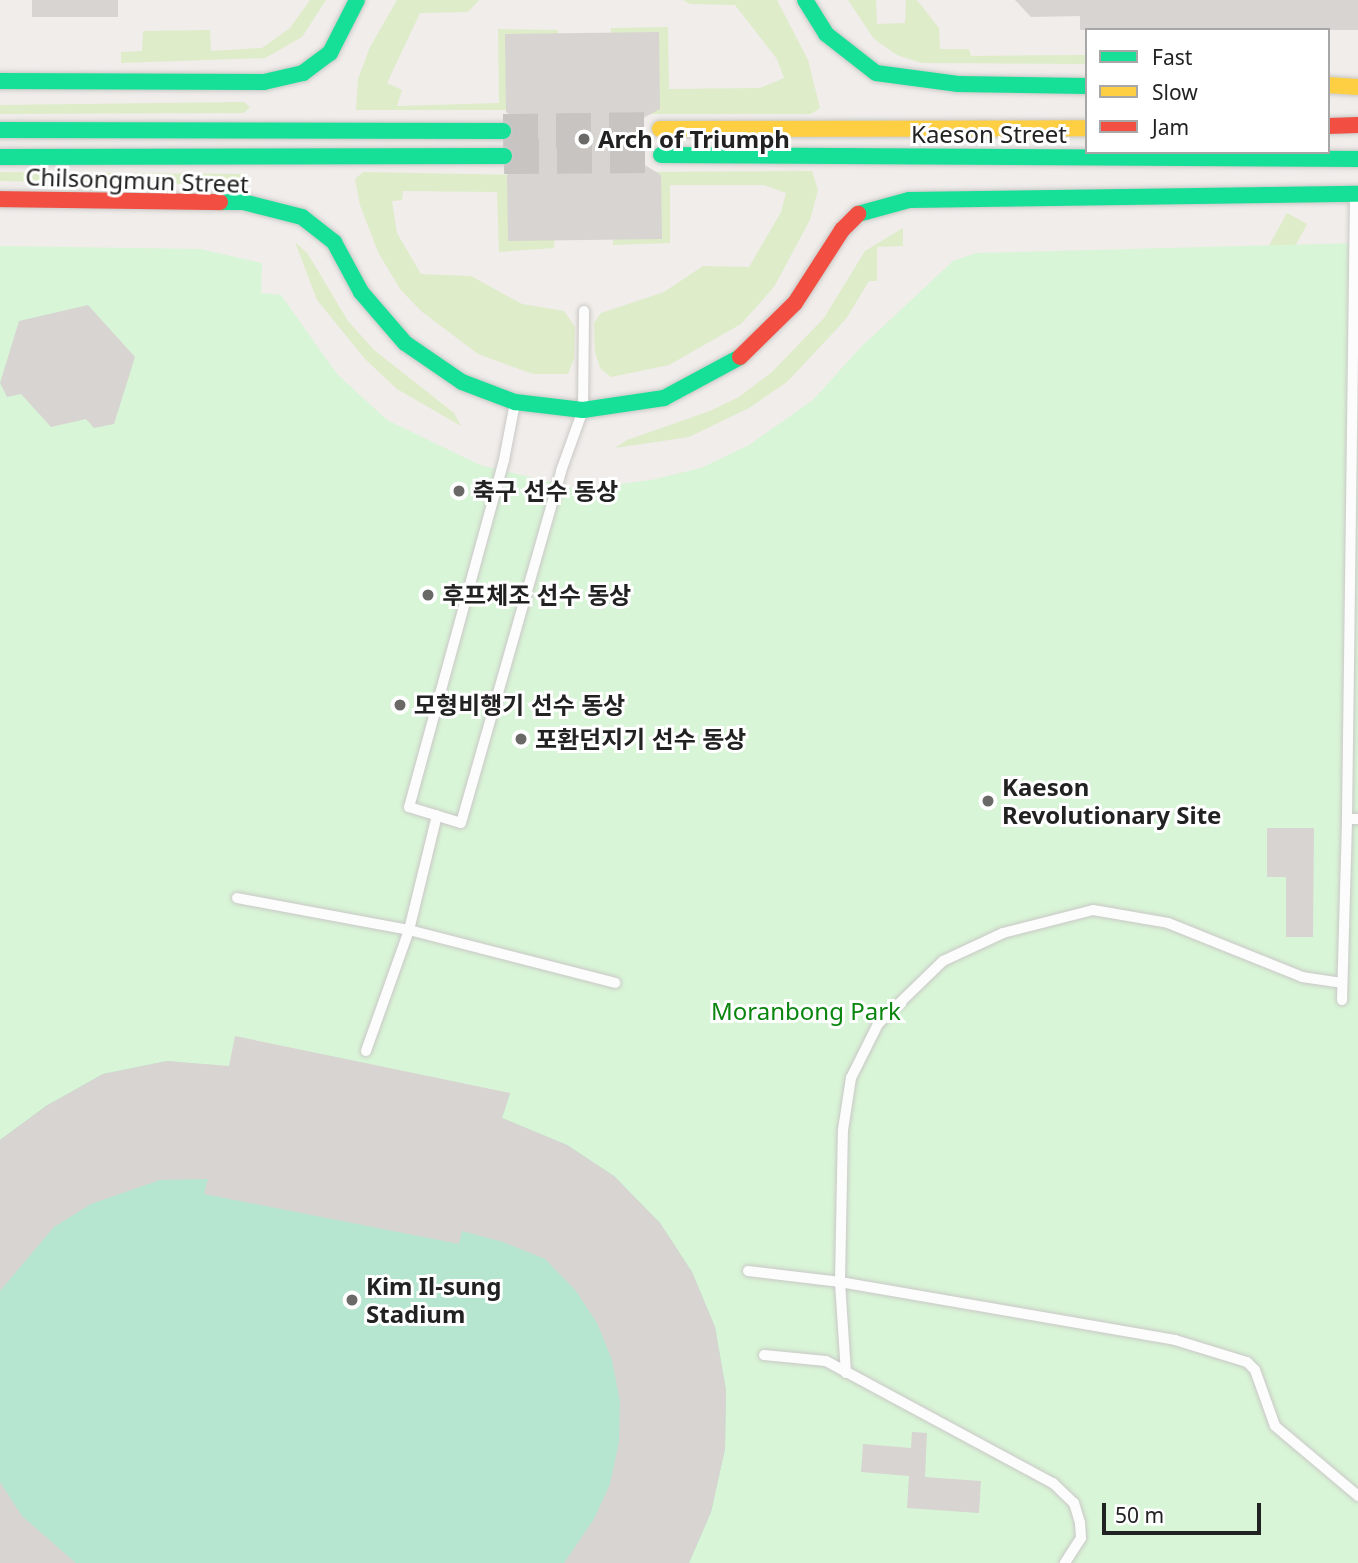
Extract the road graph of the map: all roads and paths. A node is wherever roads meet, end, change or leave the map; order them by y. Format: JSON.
{"nodes":[{"id":1,"x":358,"y":0,"type":"edge"},
{"id":2,"x":805,"y":0,"type":"edge"},
{"id":3,"x":0,"y":81,"type":"edge"},
{"id":4,"x":1330,"y":85,"type":"edge"},
{"id":5,"x":1085,"y":86,"type":"edge"},
{"id":6,"x":1358,"y":87,"type":"edge"},
{"id":7,"x":1358,"y":125,"type":"edge"},
{"id":8,"x":1330,"y":126,"type":"edge"},
{"id":9,"x":1085,"y":128,"type":"edge"},
{"id":10,"x":660,"y":129,"type":"tunnel mouth"},
{"id":11,"x":0,"y":130,"type":"edge"},
{"id":12,"x":503,"y":131,"type":"tunnel mouth"},
{"id":13,"x":661,"y":155,"type":"tunnel mouth"},
{"id":14,"x":505,"y":156,"type":"tunnel mouth"},
{"id":15,"x":0,"y":157,"type":"edge"},
{"id":16,"x":1358,"y":159,"type":"edge"},
{"id":17,"x":1357,"y":195,"type":"edge"},
{"id":18,"x":0,"y":199,"type":"edge"},
{"id":19,"x":584,"y":311,"type":"dead end"},
{"id":20,"x":515,"y":401,"type":"junction"},
{"id":21,"x":583,"y":410,"type":"junction"},
{"id":22,"x":1355,"y":536,"type":"edge"},
{"id":23,"x":437,"y":816,"type":"junction"},
{"id":24,"x":1353,"y":819,"type":"edge"},
{"id":25,"x":237,"y":898,"type":"dead end"},
{"id":26,"x":409,"y":930,"type":"junction"},
{"id":27,"x":615,"y":983,"type":"dead end"},
{"id":28,"x":1342,"y":983,"type":"junction"},
{"id":29,"x":1342,"y":1000,"type":"dead end"},
{"id":30,"x":366,"y":1051,"type":"dead end"},
{"id":31,"x":748,"y":1271,"type":"dead end"},
{"id":32,"x":840,"y":1282,"type":"junction"},
{"id":33,"x":764,"y":1355,"type":"dead end"},
{"id":34,"x":846,"y":1373,"type":"junction"},
{"id":35,"x":1358,"y":1496,"type":"edge"},
{"id":36,"x":1065,"y":1563,"type":"edge"}],
"edges":[{"from":1,"to":3,"type":"main road"},
{"from":2,"to":5,"type":"main road","name":"Kaeson Street"},
{"from":4,"to":6,"type":"main road"},
{"from":7,"to":8,"type":"main road"},
{"from":9,"to":10,"type":"main road","name":"Kaeson Street"},
{"from":11,"to":12,"type":"main road","name":"Chilsongmun Street"},
{"from":13,"to":16,"type":"main road","name":"Kaeson Street"},
{"from":14,"to":15,"type":"main road","name":"Chilsongmun Street"},
{"from":17,"to":21,"type":"main road","name":"Chilsongmun Street"},
{"from":17,"to":22,"type":"lane"},
{"from":18,"to":20,"type":"main road","name":"Chilsongmun Street"},
{"from":19,"to":21,"type":"lane"},
{"from":20,"to":21,"type":"main road","name":"Chilsongmun Street"},
{"from":20,"to":23,"type":"lane"},
{"from":21,"to":23,"type":"lane"},
{"from":22,"to":24,"type":"lane"},
{"from":23,"to":26,"type":"lane"},
{"from":24,"to":28,"type":"lane"},
{"from":25,"to":26,"type":"lane"},
{"from":26,"to":27,"type":"lane"},
{"from":26,"to":30,"type":"lane"},
{"from":28,"to":29,"type":"lane"},
{"from":28,"to":32,"type":"lane"},
{"from":31,"to":32,"type":"lane"},
{"from":32,"to":34,"type":"lane"},
{"from":32,"to":35,"type":"lane"},
{"from":33,"to":34,"type":"lane"},
{"from":34,"to":36,"type":"lane"}]}
